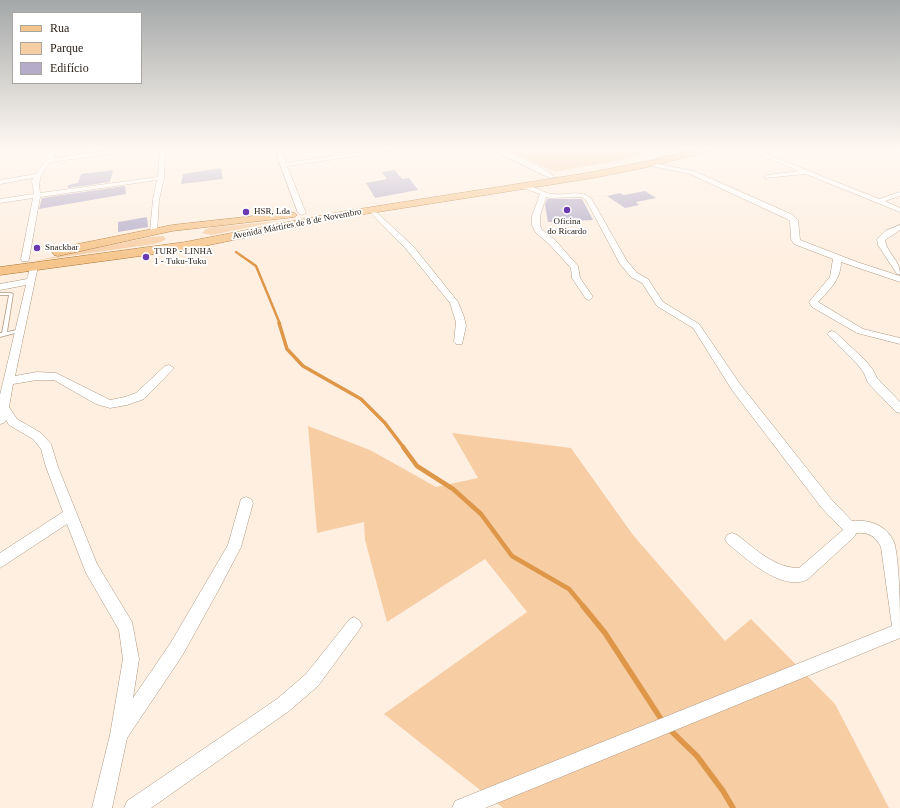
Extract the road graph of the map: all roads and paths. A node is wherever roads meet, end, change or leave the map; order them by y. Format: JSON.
{"nodes":[{"id":1,"x":36,"y":186,"type":"edge"},
{"id":2,"x":105,"y":186,"type":"edge"},
{"id":3,"x":159,"y":186,"type":"edge"},
{"id":4,"x":291,"y":186,"type":"edge"},
{"id":5,"x":492,"y":186,"type":"edge"},
{"id":6,"x":523,"y":186,"type":"joint"},
{"id":7,"x":722,"y":186,"type":"edge"},
{"id":8,"x":843,"y":186,"type":"edge"},
{"id":9,"x":543,"y":194,"type":"junction"},
{"id":10,"x":900,"y":194,"type":"edge"},
{"id":11,"x":37,"y":195,"type":"junction"},
{"id":12,"x":0,"y":201,"type":"edge"},
{"id":13,"x":879,"y":201,"type":"junction"},
{"id":14,"x":371,"y":210,"type":"junction"},
{"id":15,"x":900,"y":210,"type":"edge"},
{"id":16,"x":302,"y":213,"type":"junction"},
{"id":17,"x":221,"y":221,"type":"junction"},
{"id":18,"x":900,"y":227,"type":"edge"},
{"id":19,"x":154,"y":231,"type":"junction"},
{"id":20,"x":139,"y":234,"type":"junction"},
{"id":21,"x":217,"y":240,"type":"junction"},
{"id":22,"x":144,"y":252,"type":"junction"},
{"id":23,"x":837,"y":258,"type":"junction"},
{"id":24,"x":29,"y":263,"type":"junction"},
{"id":25,"x":0,"y":264,"type":"edge"},
{"id":26,"x":0,"y":271,"type":"edge"},
{"id":27,"x":900,"y":272,"type":"edge"},
{"id":28,"x":900,"y":279,"type":"edge"},
{"id":29,"x":31,"y":281,"type":"junction"},
{"id":30,"x":0,"y":287,"type":"edge"},
{"id":31,"x":0,"y":294,"type":"edge"},
{"id":32,"x":589,"y":297,"type":"dead end"},
{"id":33,"x":21,"y":330,"type":"junction"},
{"id":34,"x":832,"y":334,"type":"dead end"},
{"id":35,"x":2,"y":335,"type":"edge"},
{"id":36,"x":900,"y":340,"type":"edge"},
{"id":37,"x":459,"y":342,"type":"dead end"},
{"id":38,"x":169,"y":368,"type":"dead end"},
{"id":39,"x":9,"y":381,"type":"junction"},
{"id":40,"x":3,"y":407,"type":"junction"},
{"id":41,"x":900,"y":409,"type":"edge"},
{"id":42,"x":0,"y":420,"type":"edge"},
{"id":43,"x":246,"y":503,"type":"dead end"},
{"id":44,"x":71,"y":514,"type":"junction"},
{"id":45,"x":849,"y":528,"type":"junction"},
{"id":46,"x":732,"y":539,"type":"dead end"},
{"id":47,"x":0,"y":561,"type":"edge"},
{"id":48,"x":354,"y":625,"type":"dead end"},
{"id":49,"x":900,"y":630,"type":"edge"},
{"id":50,"x":119,"y":735,"type":"junction"},
{"id":51,"x":102,"y":808,"type":"edge"},
{"id":52,"x":134,"y":808,"type":"edge"},
{"id":53,"x":462,"y":808,"type":"edge"}],
"edges":[{"from":1,"to":11,"type":"street"},
{"from":2,"to":11,"type":"street"},
{"from":3,"to":19,"type":"street"},
{"from":4,"to":16,"type":"street"},
{"from":5,"to":16,"type":"main road","name":"Avenida Mártires de 8 de Novembro"},
{"from":6,"to":9,"type":"street"},
{"from":6,"to":14,"type":"main road","name":"Avenida Mártires de 8 de Novembro"},
{"from":7,"to":23,"type":"street"},
{"from":8,"to":13,"type":"street"},
{"from":9,"to":32,"type":"street"},
{"from":9,"to":45,"type":"street"},
{"from":10,"to":13,"type":"street"},
{"from":11,"to":12,"type":"street"},
{"from":11,"to":24,"type":"street"},
{"from":13,"to":15,"type":"street"},
{"from":14,"to":21,"type":"main road","name":"Avenida Mártires de 8 de Novembro"},
{"from":14,"to":37,"type":"street"},
{"from":16,"to":17,"type":"main road","name":"Avenida Mártires de 8 de Novembro"},
{"from":17,"to":19,"type":"main road","name":"Avenida Mártires de 8 de Novembro"},
{"from":17,"to":21,"type":"main road"},
{"from":18,"to":27,"type":"street"},
{"from":19,"to":20,"type":"main road","name":"Avenida Mártires de 8 de Novembro"},
{"from":20,"to":22,"type":"main road"},
{"from":20,"to":24,"type":"main road","name":"Avenida Mártires de 8 de Novembro"},
{"from":21,"to":22,"type":"main road","name":"Avenida Mártires de 8 de Novembro"},
{"from":22,"to":24,"type":"main road","name":"Avenida Mártires de 8 de Novembro"},
{"from":23,"to":28,"type":"street"},
{"from":23,"to":36,"type":"street"},
{"from":24,"to":25,"type":"main road","name":"Avenida Mártires de 8 de Novembro"},
{"from":24,"to":26,"type":"main road","name":"Avenida Mártires de 8 de Novembro"},
{"from":24,"to":29,"type":"street"},
{"from":29,"to":30,"type":"street"},
{"from":29,"to":33,"type":"street"},
{"from":31,"to":35,"type":"lane"},
{"from":33,"to":35,"type":"lane"},
{"from":33,"to":39,"type":"street"},
{"from":34,"to":41,"type":"street"},
{"from":38,"to":39,"type":"street"},
{"from":39,"to":40,"type":"street"},
{"from":40,"to":42,"type":"street"},
{"from":40,"to":44,"type":"street"},
{"from":43,"to":50,"type":"street"},
{"from":44,"to":47,"type":"street"},
{"from":44,"to":50,"type":"street"},
{"from":45,"to":46,"type":"street"},
{"from":45,"to":49,"type":"street"},
{"from":48,"to":52,"type":"street"},
{"from":49,"to":53,"type":"street"},
{"from":50,"to":51,"type":"street"}]}
